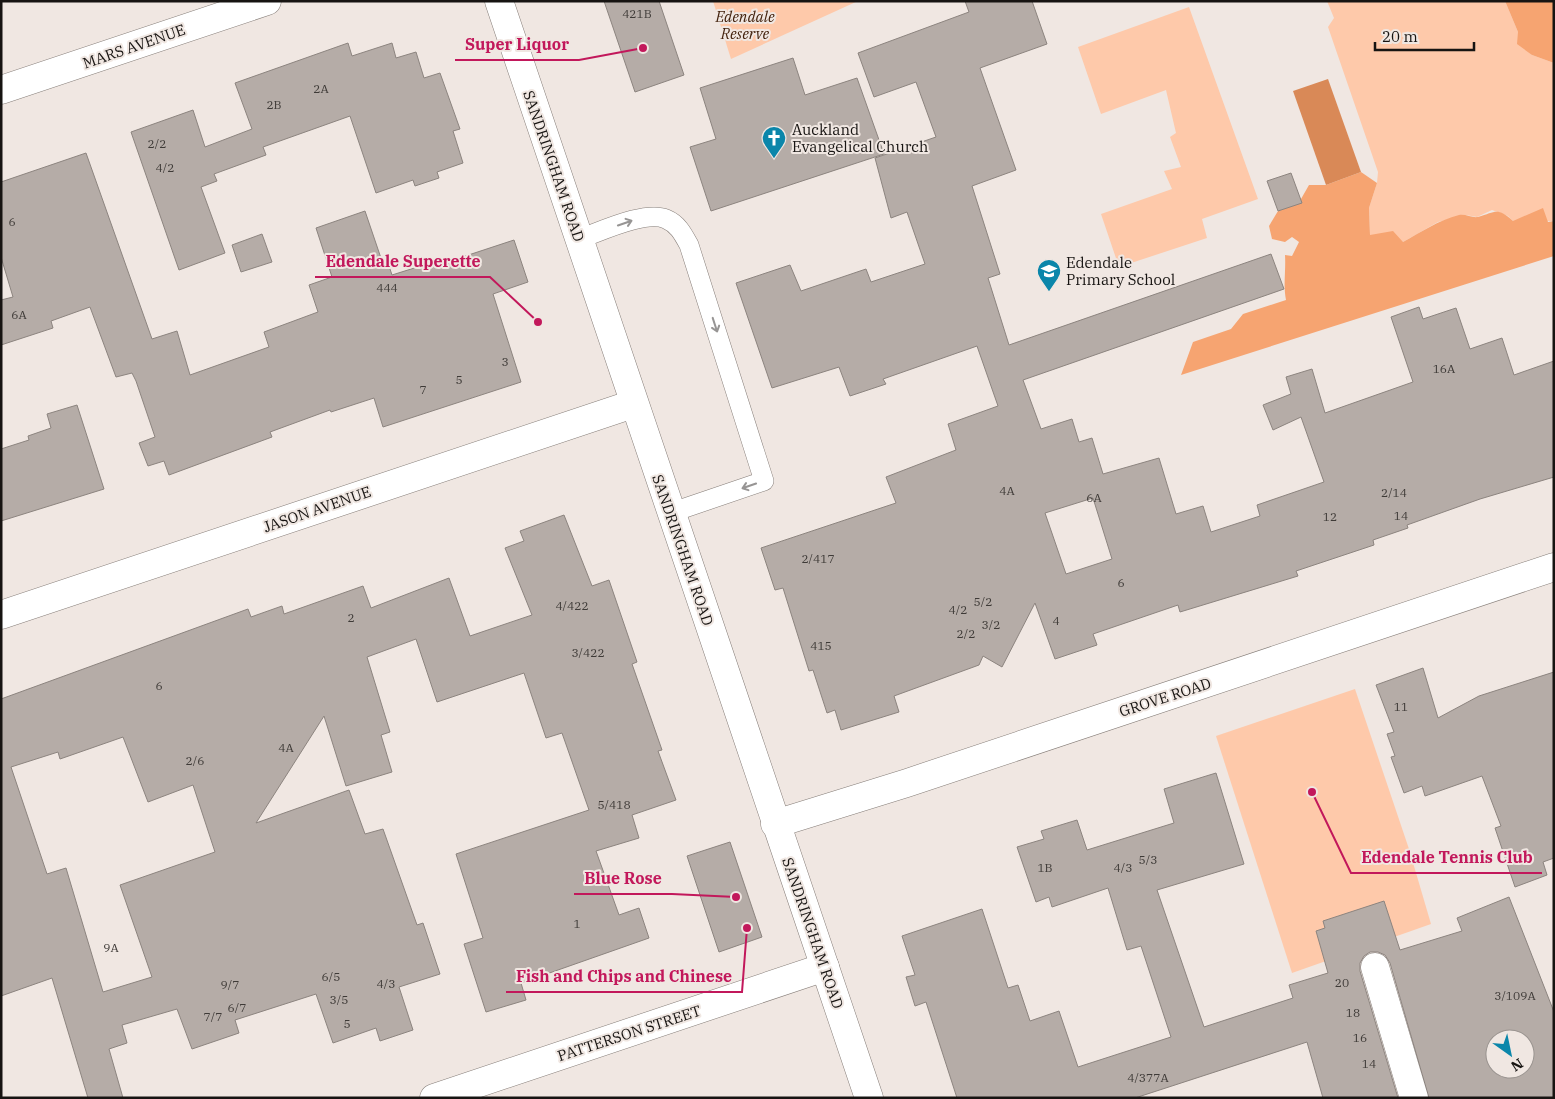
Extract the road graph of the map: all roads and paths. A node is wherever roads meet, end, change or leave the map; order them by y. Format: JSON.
{"nodes":[{"id":1,"x":266,"y":1,"type":"edge"},
{"id":2,"x":499,"y":1,"type":"edge"},
{"id":3,"x":1,"y":90,"type":"edge"},
{"id":4,"x":579,"y":239,"type":"junction"},
{"id":5,"x":633,"y":404,"type":"junction"},
{"id":6,"x":670,"y":513,"type":"junction"},
{"id":7,"x":1554,"y":567,"type":"edge"},
{"id":8,"x":1,"y":615,"type":"edge"},
{"id":9,"x":775,"y":824,"type":"junction"},
{"id":10,"x":825,"y":967,"type":"junction"},
{"id":11,"x":1375,"y":967,"type":"dead end"},
{"id":12,"x":434,"y":1098,"type":"edge"},
{"id":13,"x":869,"y":1098,"type":"edge"},
{"id":14,"x":1414,"y":1098,"type":"edge"}],
"edges":[{"from":1,"to":3,"type":"street","name":"MARS AVENUE"},
{"from":2,"to":4,"type":"street","name":"SANDRINGHAM ROAD"},
{"from":4,"to":5,"type":"street","name":"SANDRINGHAM ROAD"},
{"from":4,"to":6,"type":"lane","one_way":true},
{"from":5,"to":6,"type":"street","name":"SANDRINGHAM ROAD"},
{"from":5,"to":8,"type":"street","name":"JASON AVENUE"},
{"from":6,"to":9,"type":"street","name":"SANDRINGHAM ROAD"},
{"from":7,"to":9,"type":"street","name":"GROVE ROAD"},
{"from":9,"to":10,"type":"street","name":"SANDRINGHAM ROAD"},
{"from":10,"to":12,"type":"street","name":"PATTERSON STREET"},
{"from":10,"to":13,"type":"street","name":"SANDRINGHAM ROAD"},
{"from":11,"to":14,"type":"street"}]}
